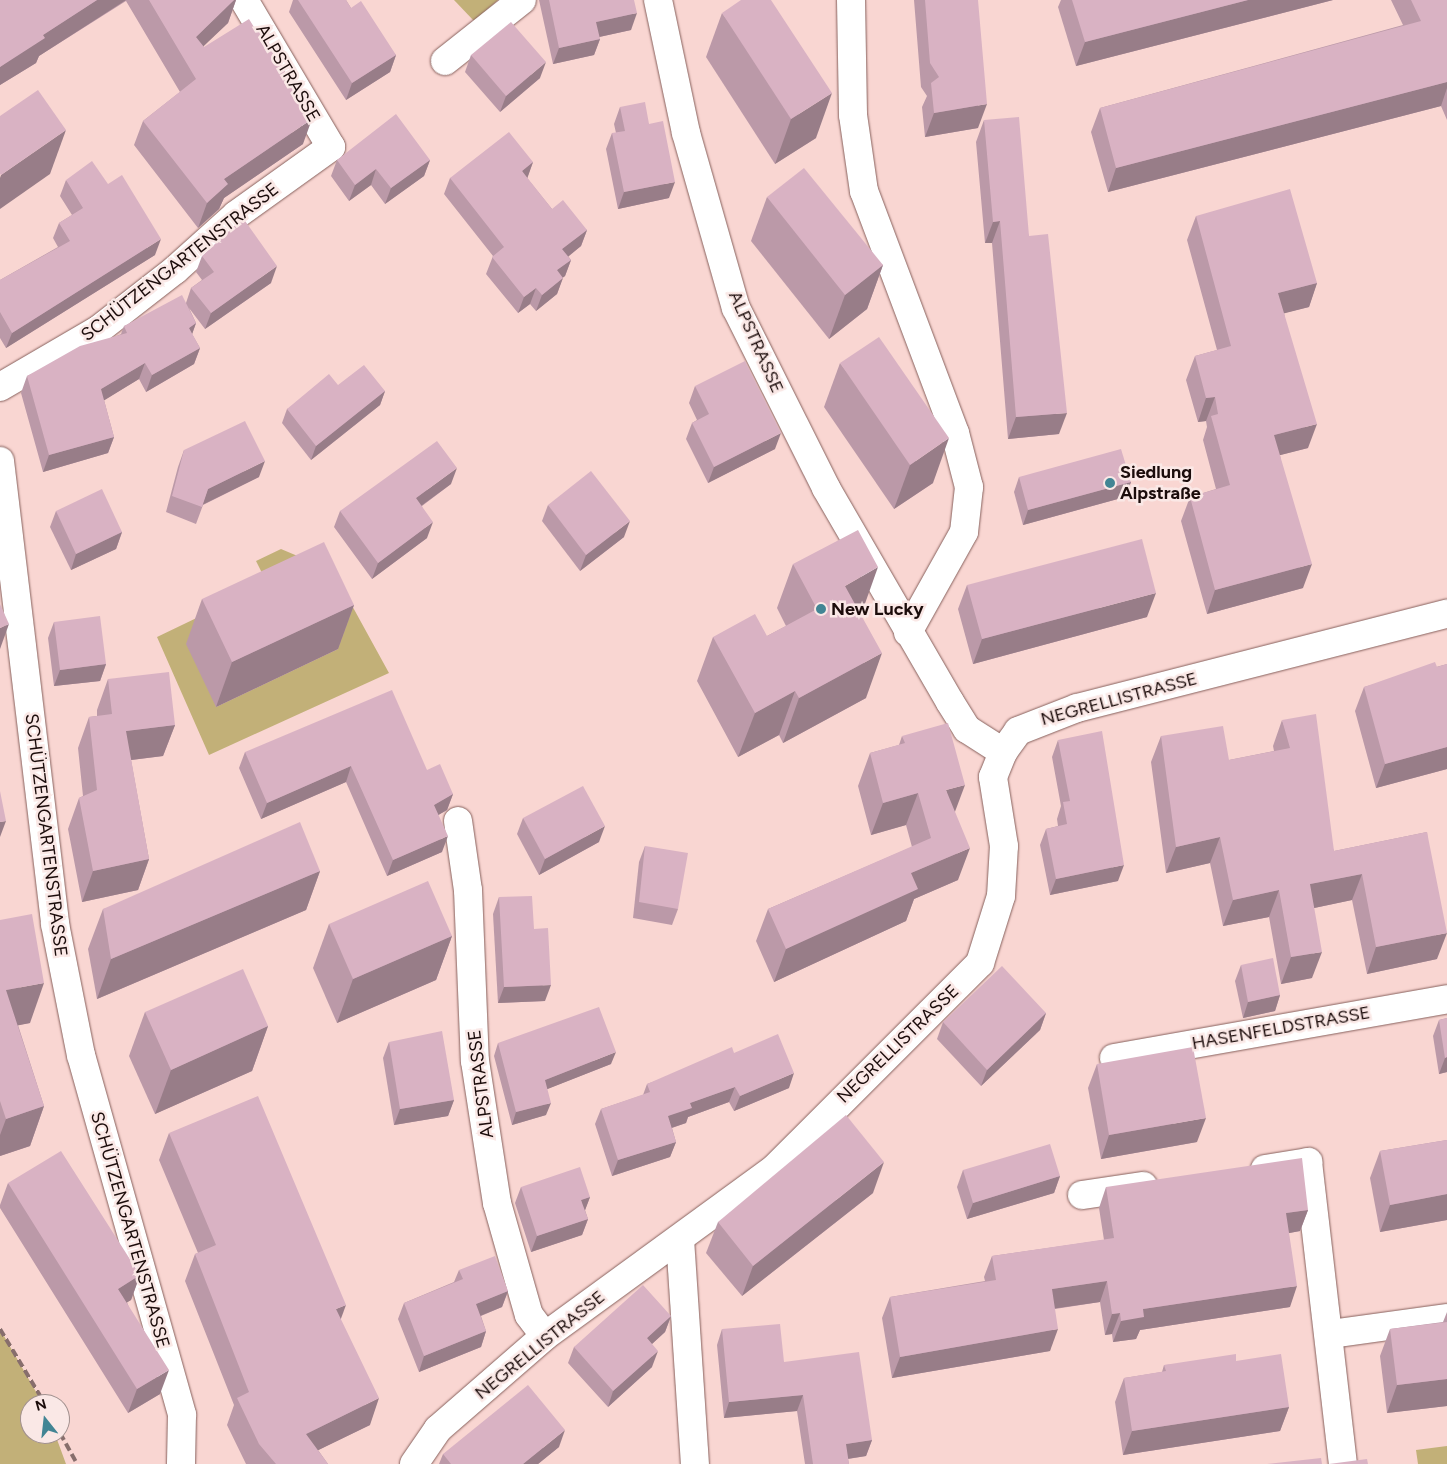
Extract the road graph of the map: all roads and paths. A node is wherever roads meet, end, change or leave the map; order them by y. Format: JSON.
{"nodes":[{"id":1,"x":244,"y":0,"type":"edge"},
{"id":2,"x":522,"y":0,"type":"edge"},
{"id":3,"x":658,"y":0,"type":"edge"},
{"id":4,"x":851,"y":0,"type":"edge"},
{"id":5,"x":444,"y":61,"type":"dead end"},
{"id":6,"x":331,"y":147,"type":"joint"},
{"id":7,"x":0,"y":387,"type":"edge"},
{"id":8,"x":0,"y":462,"type":"edge"},
{"id":9,"x":1447,"y":614,"type":"edge"},
{"id":10,"x":908,"y":632,"type":"junction"},
{"id":11,"x":1003,"y":752,"type":"junction"},
{"id":12,"x":458,"y":821,"type":"dead end"},
{"id":13,"x":1447,"y":999,"type":"edge"},
{"id":14,"x":1114,"y":1058,"type":"dead end"},
{"id":15,"x":1240,"y":1172,"type":"edge"},
{"id":16,"x":1171,"y":1182,"type":"edge"},
{"id":17,"x":1082,"y":1195,"type":"dead end"},
{"id":18,"x":680,"y":1240,"type":"junction"},
{"id":19,"x":1447,"y":1318,"type":"edge"},
{"id":20,"x":1331,"y":1334,"type":"junction"},
{"id":21,"x":545,"y":1336,"type":"junction"},
{"id":22,"x":181,"y":1464,"type":"edge"},
{"id":23,"x":414,"y":1464,"type":"edge"},
{"id":24,"x":695,"y":1464,"type":"edge"},
{"id":25,"x":1343,"y":1464,"type":"edge"}],
"edges":[{"from":1,"to":6,"type":"street","name":"ALPSTRASSE"},
{"from":2,"to":5,"type":"street"},
{"from":3,"to":10,"type":"street","name":"ALPSTRASSE"},
{"from":4,"to":10,"type":"street"},
{"from":6,"to":7,"type":"street","name":"SCHÜTZENGARTENSTRASSE"},
{"from":8,"to":22,"type":"street","name":"SCHÜTZENGARTENSTRASSE"},
{"from":9,"to":11,"type":"street","name":"NEGRELLISTRASSE"},
{"from":10,"to":11,"type":"street","name":"ALPSTRASSE"},
{"from":11,"to":18,"type":"street","name":"NEGRELLISTRASSE"},
{"from":12,"to":21,"type":"street","name":"ALPSTRASSE"},
{"from":13,"to":14,"type":"street","name":"HASENFELDSTRASSE"},
{"from":15,"to":20,"type":"street"},
{"from":16,"to":17,"type":"street"},
{"from":18,"to":21,"type":"street","name":"NEGRELLISTRASSE"},
{"from":18,"to":24,"type":"street"},
{"from":19,"to":20,"type":"street"},
{"from":20,"to":25,"type":"street"},
{"from":21,"to":23,"type":"street","name":"NEGRELLISTRASSE"}]}
